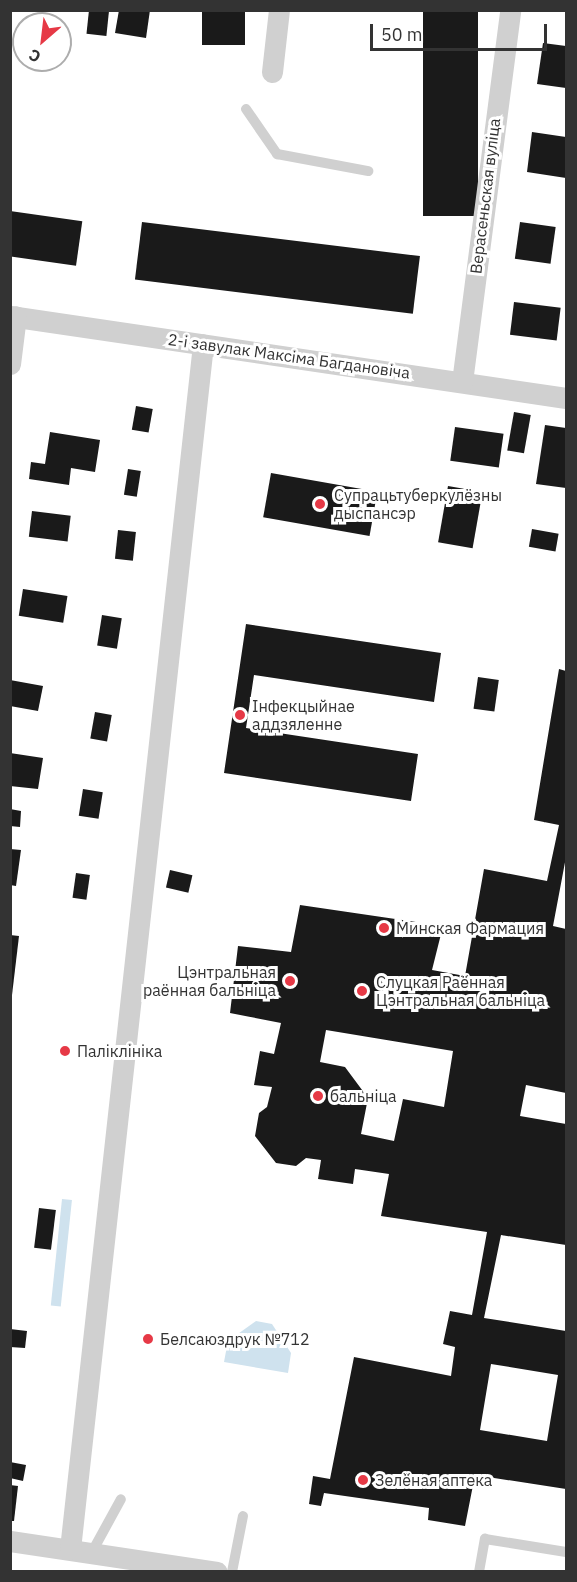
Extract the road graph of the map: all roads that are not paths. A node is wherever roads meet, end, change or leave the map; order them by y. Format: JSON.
{"nodes":[{"id":1,"x":279,"y":10,"type":"edge"},
{"id":2,"x":510,"y":10,"type":"edge"},
{"id":3,"x":272,"y":72,"type":"dead end"},
{"id":4,"x":246,"y":109,"type":"dead end"},
{"id":5,"x":368,"y":171,"type":"dead end"},
{"id":6,"x":14,"y":316,"type":"edge"},
{"id":7,"x":203,"y":344,"type":"junction"},
{"id":8,"x":10,"y":364,"type":"edge"},
{"id":9,"x":462,"y":382,"type":"junction"},
{"id":10,"x":567,"y":398,"type":"edge"},
{"id":11,"x":121,"y":1499,"type":"dead end"},
{"id":12,"x":243,"y":1515,"type":"dead end"},
{"id":13,"x":10,"y":1541,"type":"edge"},
{"id":14,"x":70,"y":1549,"type":"junction"},
{"id":15,"x":92,"y":1552,"type":"junction"},
{"id":16,"x":567,"y":1552,"type":"edge"},
{"id":17,"x":217,"y":1572,"type":"edge"},
{"id":18,"x":232,"y":1572,"type":"edge"},
{"id":19,"x":479,"y":1572,"type":"edge"}],
"edges":[{"from":1,"to":3,"type":"street"},
{"from":2,"to":9,"type":"street","name":"Верасеньская вуліца"},
{"from":4,"to":5,"type":"lane"},
{"from":6,"to":7,"type":"street","name":"2-і завулак Максіма Багдановіча"},
{"from":6,"to":8,"type":"street"},
{"from":7,"to":9,"type":"street","name":"2-і завулак Максіма Багдановіча"},
{"from":7,"to":14,"type":"street"},
{"from":9,"to":10,"type":"street","name":"2-і завулак Максіма Багдановіча"},
{"from":11,"to":15,"type":"lane"},
{"from":12,"to":18,"type":"lane"},
{"from":13,"to":14,"type":"street"},
{"from":14,"to":15,"type":"street"},
{"from":15,"to":17,"type":"street"},
{"from":16,"to":19,"type":"lane"}]}
